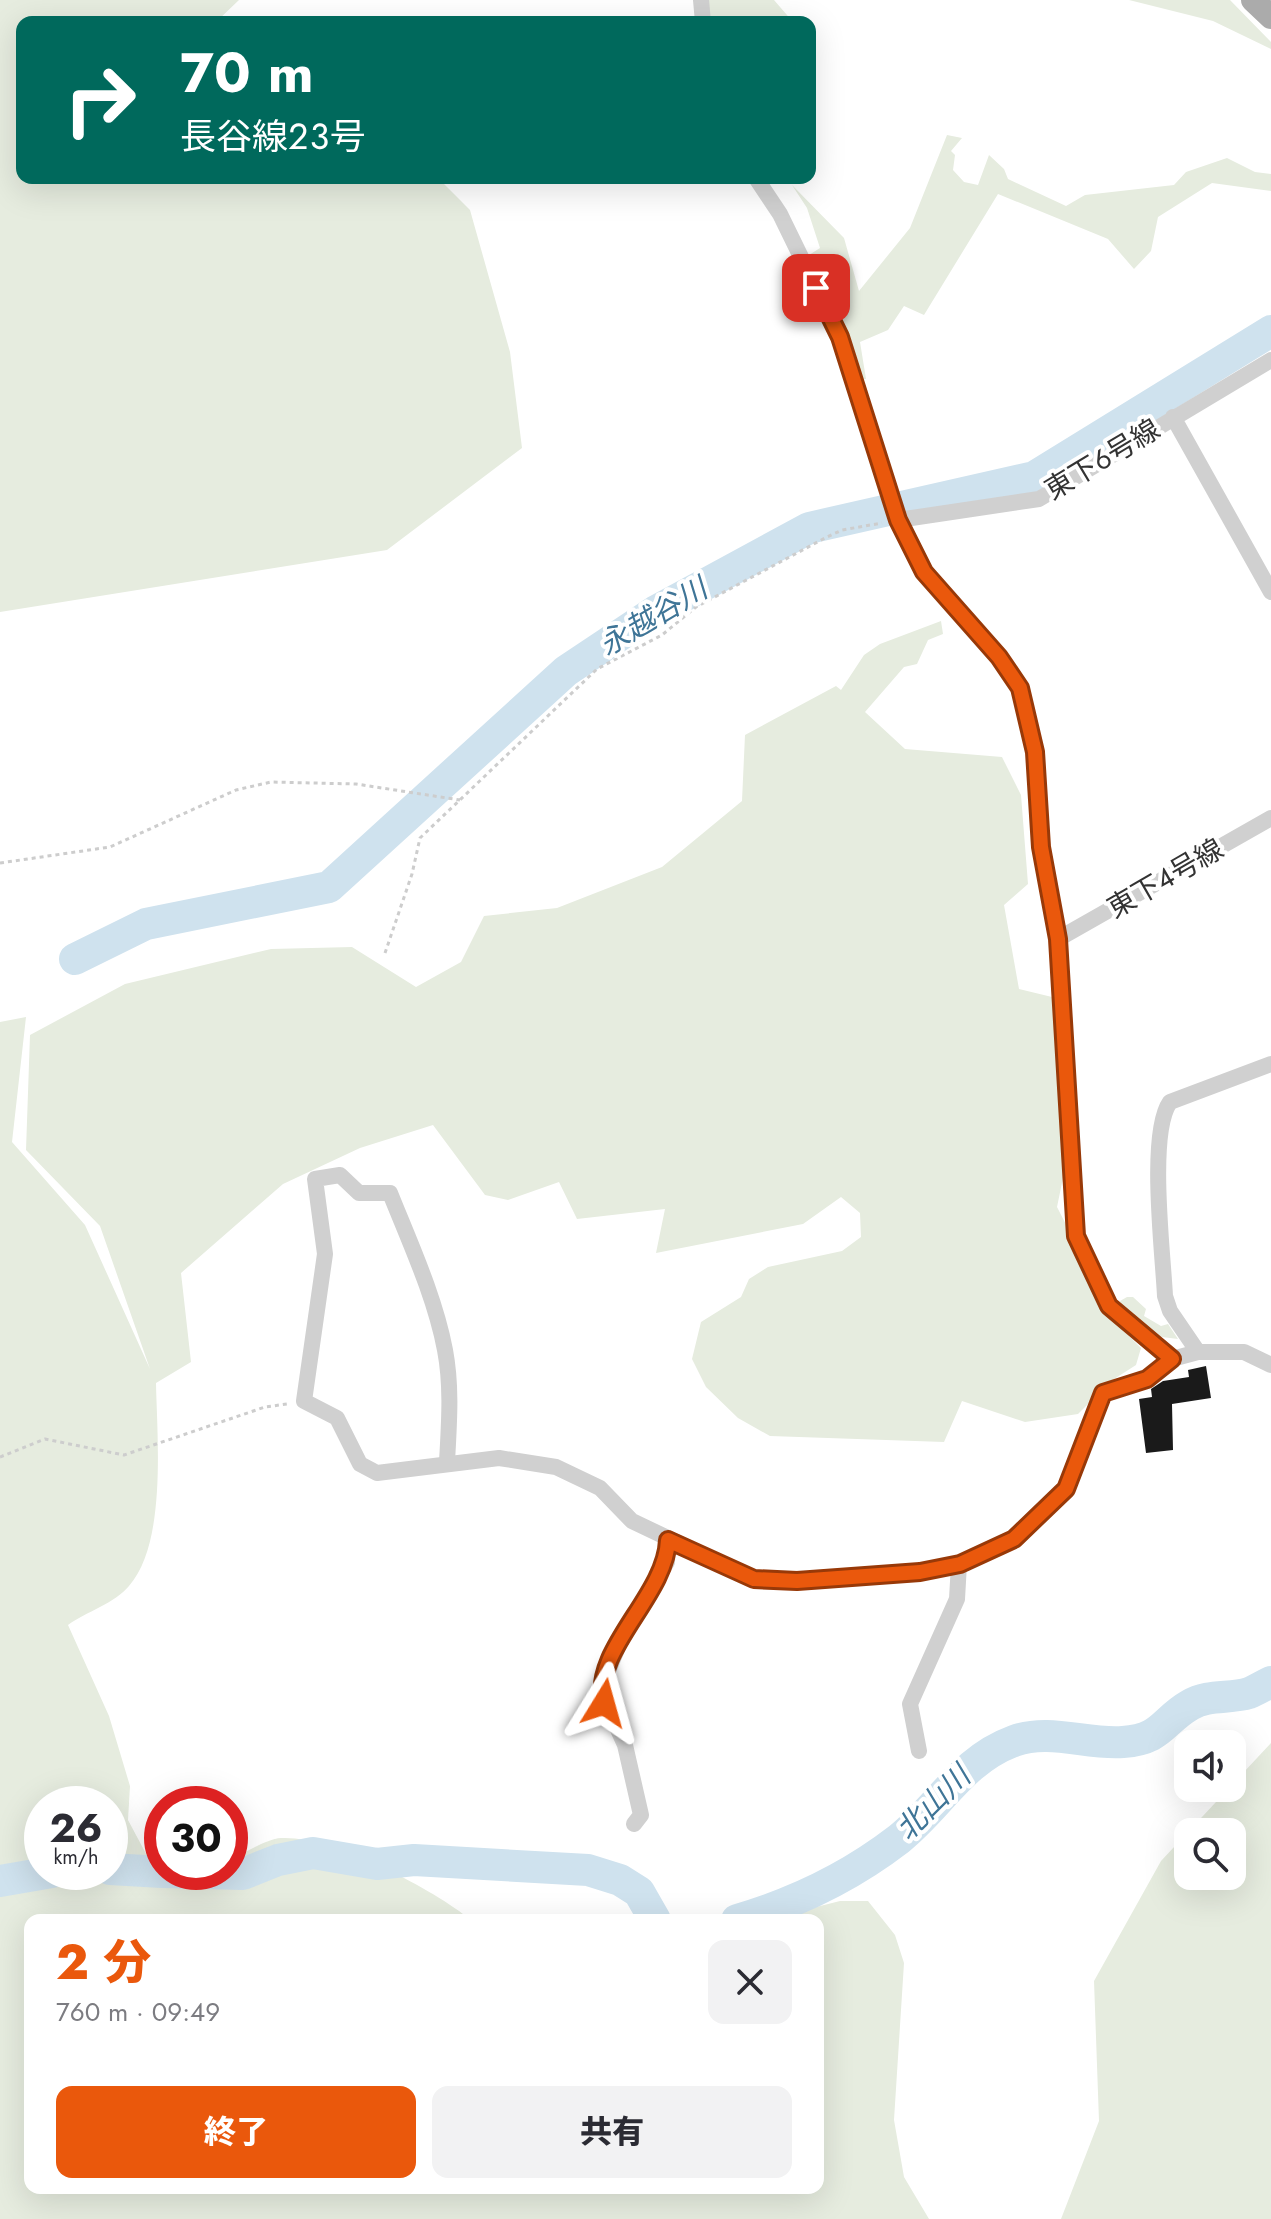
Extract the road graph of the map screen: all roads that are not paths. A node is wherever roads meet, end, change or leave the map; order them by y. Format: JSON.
{"nodes":[{"id":1,"x":1253,"y":0,"type":"edge"},
{"id":2,"x":1271,"y":17,"type":"edge"},
{"id":3,"x":760,"y":184,"type":"edge"},
{"id":4,"x":1271,"y":360,"type":"edge"},
{"id":5,"x":1173,"y":417,"type":"junction"},
{"id":6,"x":897,"y":520,"type":"junction"},
{"id":7,"x":1271,"y":592,"type":"edge"},
{"id":8,"x":1271,"y":818,"type":"edge"},
{"id":9,"x":1058,"y":939,"type":"junction"},
{"id":10,"x":1271,"y":1064,"type":"edge"},
{"id":11,"x":1198,"y":1352,"type":"junction"},
{"id":12,"x":1172,"y":1359,"type":"junction"},
{"id":13,"x":1271,"y":1365,"type":"edge"},
{"id":14,"x":447,"y":1462,"type":"junction"},
{"id":15,"x":668,"y":1540,"type":"junction"},
{"id":16,"x":959,"y":1564,"type":"junction"},
{"id":17,"x":919,"y":1751,"type":"dead end"},
{"id":18,"x":634,"y":1824,"type":"dead end"}],
"edges":[{"from":1,"to":2,"type":"main road"},
{"from":3,"to":6,"type":"street"},
{"from":4,"to":5,"type":"street","name":"東下６号線"},
{"from":5,"to":6,"type":"street","name":"東下６号線"},
{"from":5,"to":7,"type":"street"},
{"from":6,"to":9,"type":"street"},
{"from":8,"to":9,"type":"street","name":"東下４号線"},
{"from":9,"to":12,"type":"street"},
{"from":10,"to":11,"type":"street"},
{"from":11,"to":12,"type":"street"},
{"from":11,"to":13,"type":"street"},
{"from":12,"to":16,"type":"street"},
{"from":14,"to":14,"type":"street"},
{"from":14,"to":15,"type":"street"},
{"from":15,"to":16,"type":"street"},
{"from":15,"to":18,"type":"street"},
{"from":16,"to":17,"type":"street"}]}
